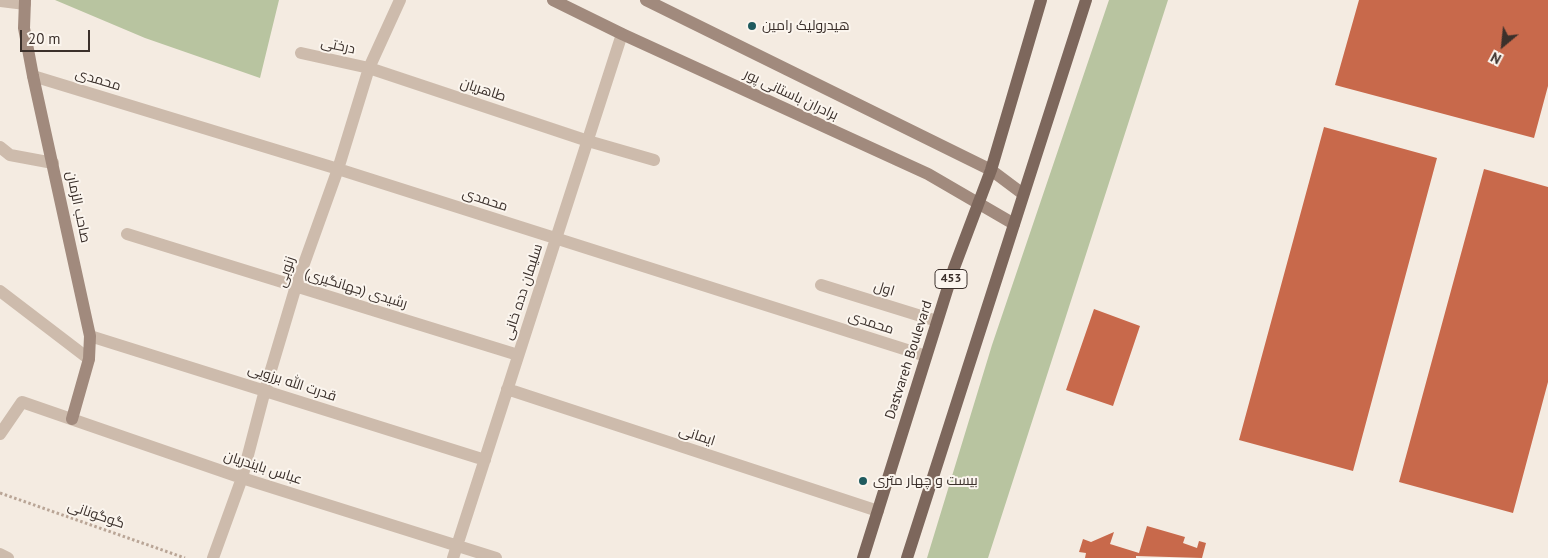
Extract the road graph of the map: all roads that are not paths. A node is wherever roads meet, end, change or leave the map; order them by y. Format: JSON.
{"nodes":[{"id":1,"x":400,"y":0,"type":"edge"},
{"id":2,"x":553,"y":0,"type":"edge"},
{"id":3,"x":646,"y":0,"type":"edge"},
{"id":4,"x":1041,"y":0,"type":"edge"},
{"id":5,"x":1086,"y":0,"type":"edge"},
{"id":6,"x":0,"y":1,"type":"edge"},
{"id":7,"x":25,"y":2,"type":"edge"},
{"id":8,"x":622,"y":34,"type":"junction"},
{"id":9,"x":300,"y":53,"type":"dead end"},
{"id":10,"x":369,"y":68,"type":"junction"},
{"id":11,"x":33,"y":76,"type":"junction"},
{"id":12,"x":588,"y":140,"type":"junction"},
{"id":13,"x":0,"y":147,"type":"edge"},
{"id":14,"x":654,"y":160,"type":"dead end"},
{"id":15,"x":53,"y":163,"type":"junction"},
{"id":16,"x":338,"y":169,"type":"junction"},
{"id":17,"x":991,"y":170,"type":"junction"},
{"id":18,"x":1023,"y":194,"type":"junction"},
{"id":19,"x":978,"y":204,"type":"junction"},
{"id":20,"x":1014,"y":224,"type":"junction"},
{"id":21,"x":127,"y":234,"type":"dead end"},
{"id":22,"x":556,"y":238,"type":"junction"},
{"id":23,"x":821,"y":285,"type":"dead end"},
{"id":24,"x":296,"y":286,"type":"junction"},
{"id":25,"x":0,"y":291,"type":"edge"},
{"id":26,"x":937,"y":321,"type":"junction"},
{"id":27,"x":90,"y":336,"type":"junction"},
{"id":28,"x":518,"y":355,"type":"junction"},
{"id":29,"x":926,"y":356,"type":"junction"},
{"id":30,"x":89,"y":358,"type":"junction"},
{"id":31,"x":265,"y":390,"type":"junction"},
{"id":32,"x":507,"y":390,"type":"junction"},
{"id":33,"x":72,"y":419,"type":"junction"},
{"id":34,"x":0,"y":434,"type":"edge"},
{"id":35,"x":485,"y":460,"type":"junction"},
{"id":36,"x":242,"y":478,"type":"junction"},
{"id":37,"x":878,"y":511,"type":"junction"},
{"id":38,"x":455,"y":552,"type":"edge"},
{"id":39,"x":0,"y":554,"type":"edge"},
{"id":40,"x":8,"y":558,"type":"edge"},
{"id":41,"x":214,"y":558,"type":"edge"},
{"id":42,"x":496,"y":558,"type":"edge"},
{"id":43,"x":863,"y":558,"type":"edge"},
{"id":44,"x":907,"y":558,"type":"edge"}],
"edges":[{"from":1,"to":10,"type":"street","name":"زنوبی"},
{"from":2,"to":8,"type":"street","name":"برادران باستانی پور"},
{"from":3,"to":17,"type":"street","name":"برادران باستانی پور"},
{"from":4,"to":17,"type":"main road","name":"Dastvareh Boulevard","number":"453"},
{"from":5,"to":18,"type":"main road"},
{"from":6,"to":7,"type":"street"},
{"from":7,"to":11,"type":"street","name":"صاحب الزمان"},
{"from":8,"to":12,"type":"street","name":"سلیمان دده خانی"},
{"from":8,"to":19,"type":"street","name":"برادران باستانی پور"},
{"from":9,"to":10,"type":"street","name":"درختی"},
{"from":10,"to":12,"type":"street","name":"طاهریان"},
{"from":10,"to":16,"type":"street","name":"زنوبی"},
{"from":11,"to":15,"type":"street","name":"صاحب الزمان"},
{"from":11,"to":16,"type":"street","name":"محمدی"},
{"from":12,"to":14,"type":"street"},
{"from":12,"to":22,"type":"street","name":"سلیمان دده خانی"},
{"from":13,"to":15,"type":"street"},
{"from":15,"to":27,"type":"street","name":"صاحب الزمان"},
{"from":16,"to":22,"type":"street","name":"محمدی"},
{"from":16,"to":24,"type":"street","name":"زنوبی"},
{"from":17,"to":18,"type":"street","name":"برادران باستانی پور"},
{"from":17,"to":19,"type":"main road","name":"Dastvareh Boulevard","number":"453"},
{"from":18,"to":20,"type":"main road"},
{"from":19,"to":20,"type":"street","name":"برادران باستانی پور"},
{"from":19,"to":26,"type":"main road","name":"Dastvareh Boulevard","number":"453"},
{"from":20,"to":44,"type":"main road"},
{"from":21,"to":24,"type":"street","name":"رشیدی (جهانگیری)"},
{"from":22,"to":28,"type":"street","name":"سلیمان دده خانی"},
{"from":22,"to":29,"type":"street","name":"محمدی"},
{"from":23,"to":26,"type":"street","name":"اول"},
{"from":24,"to":28,"type":"street","name":"رشیدی (جهانگیری)"},
{"from":24,"to":31,"type":"street","name":"زنوبی"},
{"from":25,"to":30,"type":"street"},
{"from":26,"to":29,"type":"main road","name":"Dastvareh Boulevard","number":"453"},
{"from":27,"to":30,"type":"street","name":"صاحب الزمان"},
{"from":27,"to":31,"type":"street","name":"قدرت الله برزویی"},
{"from":28,"to":32,"type":"street","name":"سلیمان دده خانی"},
{"from":29,"to":37,"type":"main road","name":"Dastvareh Boulevard","number":"453"},
{"from":30,"to":33,"type":"street","name":"صاحب الزمان"},
{"from":31,"to":35,"type":"street","name":"قدرت الله برزویی"},
{"from":31,"to":36,"type":"street","name":"زنوبی"},
{"from":32,"to":35,"type":"street","name":"سلیمان دده خانی"},
{"from":32,"to":37,"type":"street","name":"ایمانی"},
{"from":33,"to":34,"type":"street","name":"عباس بایندریان"},
{"from":33,"to":36,"type":"street","name":"عباس بایندریان"},
{"from":35,"to":38,"type":"street","name":"سلیمان دده خانی"},
{"from":36,"to":38,"type":"street","name":"عباس بایندریان"},
{"from":36,"to":41,"type":"street","name":"زنوبی"},
{"from":37,"to":43,"type":"main road","name":"Dastvareh Boulevard","number":"453"},
{"from":38,"to":42,"type":"street","name":"عباس بایندریان"},
{"from":39,"to":40,"type":"street"}]}
